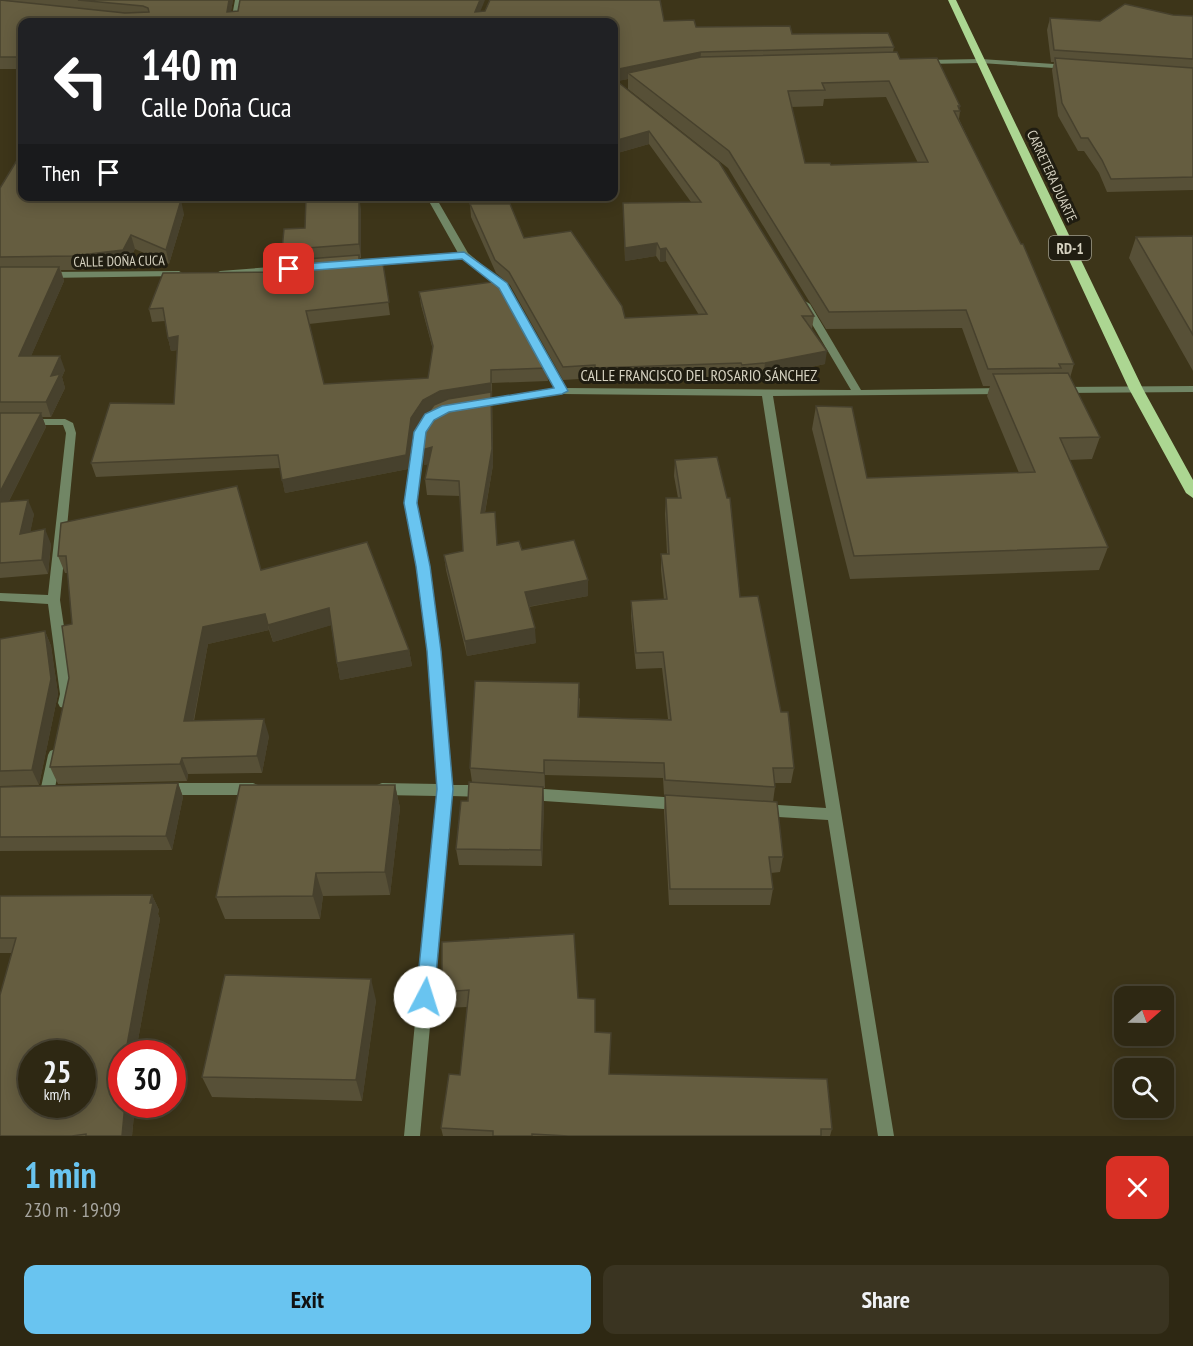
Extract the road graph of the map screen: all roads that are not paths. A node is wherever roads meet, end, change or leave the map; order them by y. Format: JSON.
{"nodes":[{"id":1,"x":239,"y":0,"type":"edge"},
{"id":2,"x":952,"y":0,"type":"edge"},
{"id":3,"x":235,"y":18,"type":"edge"},
{"id":4,"x":981,"y":61,"type":"junction"},
{"id":5,"x":911,"y":63,"type":"edge"},
{"id":6,"x":1075,"y":68,"type":"edge"},
{"id":7,"x":433,"y":201,"type":"edge"},
{"id":8,"x":464,"y":255,"type":"junction"},
{"id":9,"x":338,"y":265,"type":"edge"},
{"id":10,"x":304,"y":267,"type":"edge"},
{"id":11,"x":189,"y":274,"type":"edge"},
{"id":12,"x":212,"y":274,"type":"edge"},
{"id":13,"x":36,"y":275,"type":"edge"},
{"id":14,"x":797,"y":292,"type":"edge"},
{"id":15,"x":1136,"y":389,"type":"junction"},
{"id":16,"x":1193,"y":389,"type":"edge"},
{"id":17,"x":1044,"y":390,"type":"edge"},
{"id":18,"x":562,"y":391,"type":"junction"},
{"id":19,"x":1020,"y":391,"type":"edge"},
{"id":20,"x":767,"y":392,"type":"junction"},
{"id":21,"x":858,"y":393,"type":"junction"},
{"id":22,"x":0,"y":422,"type":"edge"},
{"id":23,"x":1193,"y":493,"type":"edge"},
{"id":24,"x":0,"y":597,"type":"edge"},
{"id":25,"x":54,"y":600,"type":"junction"},
{"id":26,"x":63,"y":716,"type":"edge"},
{"id":27,"x":58,"y":738,"type":"edge"},
{"id":28,"x":150,"y":789,"type":"edge"},
{"id":29,"x":268,"y":789,"type":"edge"},
{"id":30,"x":363,"y":789,"type":"edge"},
{"id":31,"x":445,"y":789,"type":"junction"},
{"id":32,"x":47,"y":792,"type":"edge"},
{"id":33,"x":692,"y":805,"type":"edge"},
{"id":34,"x":751,"y":809,"type":"edge"},
{"id":35,"x":833,"y":814,"type":"junction"},
{"id":36,"x":412,"y":1136,"type":"edge"},
{"id":37,"x":886,"y":1136,"type":"edge"}],
"edges":[{"from":1,"to":3,"type":"street"},
{"from":2,"to":4,"type":"main road","name":"CARRETERA DUARTE","number":"RD-1"},
{"from":4,"to":5,"type":"street"},
{"from":4,"to":6,"type":"street"},
{"from":4,"to":15,"type":"main road","name":"CARRETERA DUARTE","number":"RD-1"},
{"from":7,"to":8,"type":"street"},
{"from":8,"to":9,"type":"street"},
{"from":8,"to":18,"type":"street"},
{"from":10,"to":12,"type":"street"},
{"from":11,"to":13,"type":"street","name":"CALLE DOÑA CUCA"},
{"from":14,"to":21,"type":"street"},
{"from":15,"to":16,"type":"street"},
{"from":15,"to":17,"type":"street"},
{"from":15,"to":23,"type":"main road","name":"CARRETERA DUARTE","number":"RD-1"},
{"from":18,"to":20,"type":"street","name":"CALLE FRANCISCO DEL ROSARIO SÁNCHEZ"},
{"from":18,"to":31,"type":"street","name":"CALLE FRANCISCO DEL ROSARIO SÁNCHEZ"},
{"from":19,"to":21,"type":"street","name":"CALLE FRANCISCO DEL ROSARIO SÁNCHEZ"},
{"from":20,"to":21,"type":"street","name":"CALLE FRANCISCO DEL ROSARIO SÁNCHEZ"},
{"from":20,"to":35,"type":"street"},
{"from":22,"to":25,"type":"street"},
{"from":24,"to":25,"type":"street"},
{"from":25,"to":26,"type":"street"},
{"from":27,"to":32,"type":"street"},
{"from":28,"to":29,"type":"street"},
{"from":30,"to":31,"type":"street"},
{"from":31,"to":33,"type":"street"},
{"from":31,"to":36,"type":"street","name":"CALLE FRANCISCO DEL ROSARIO SÁNCHEZ"},
{"from":34,"to":35,"type":"street"},
{"from":35,"to":37,"type":"street"}]}
